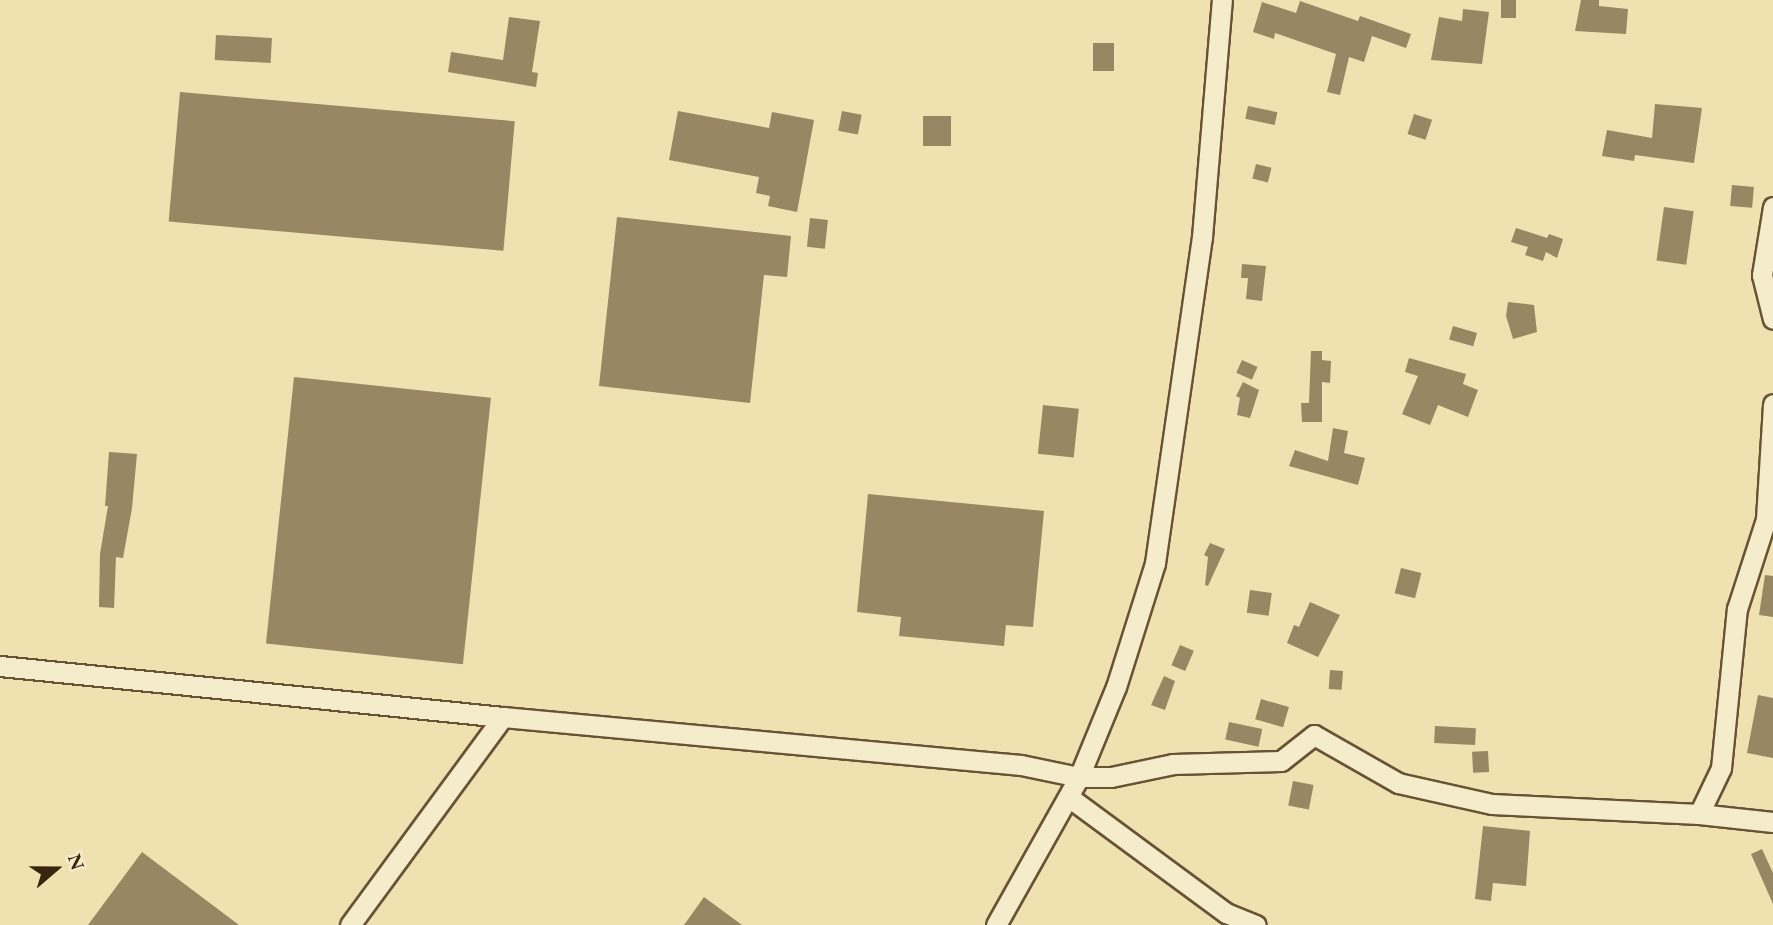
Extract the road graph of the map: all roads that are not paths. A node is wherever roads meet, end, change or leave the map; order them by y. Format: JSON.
{"nodes":[{"id":1,"x":1222,"y":0,"type":"edge"},
{"id":2,"x":1773,"y":207,"type":"edge"},
{"id":3,"x":1773,"y":319,"type":"edge"},
{"id":4,"x":1773,"y":404,"type":"edge"},
{"id":5,"x":0,"y":666,"type":"edge"},
{"id":6,"x":503,"y":717,"type":"junction"},
{"id":7,"x":1080,"y":777,"type":"junction"},
{"id":8,"x":1070,"y":798,"type":"junction"},
{"id":9,"x":1699,"y":814,"type":"junction"},
{"id":10,"x":1773,"y":822,"type":"edge"},
{"id":11,"x":350,"y":925,"type":"edge"},
{"id":12,"x":996,"y":925,"type":"edge"},
{"id":13,"x":1256,"y":925,"type":"edge"}],
"edges":[{"from":1,"to":7,"type":"street"},
{"from":2,"to":3,"type":"street"},
{"from":4,"to":9,"type":"street"},
{"from":5,"to":6,"type":"street"},
{"from":6,"to":7,"type":"street"},
{"from":6,"to":11,"type":"street"},
{"from":7,"to":8,"type":"street"},
{"from":7,"to":9,"type":"street"},
{"from":8,"to":12,"type":"street"},
{"from":8,"to":13,"type":"street"},
{"from":9,"to":10,"type":"street"}]}
